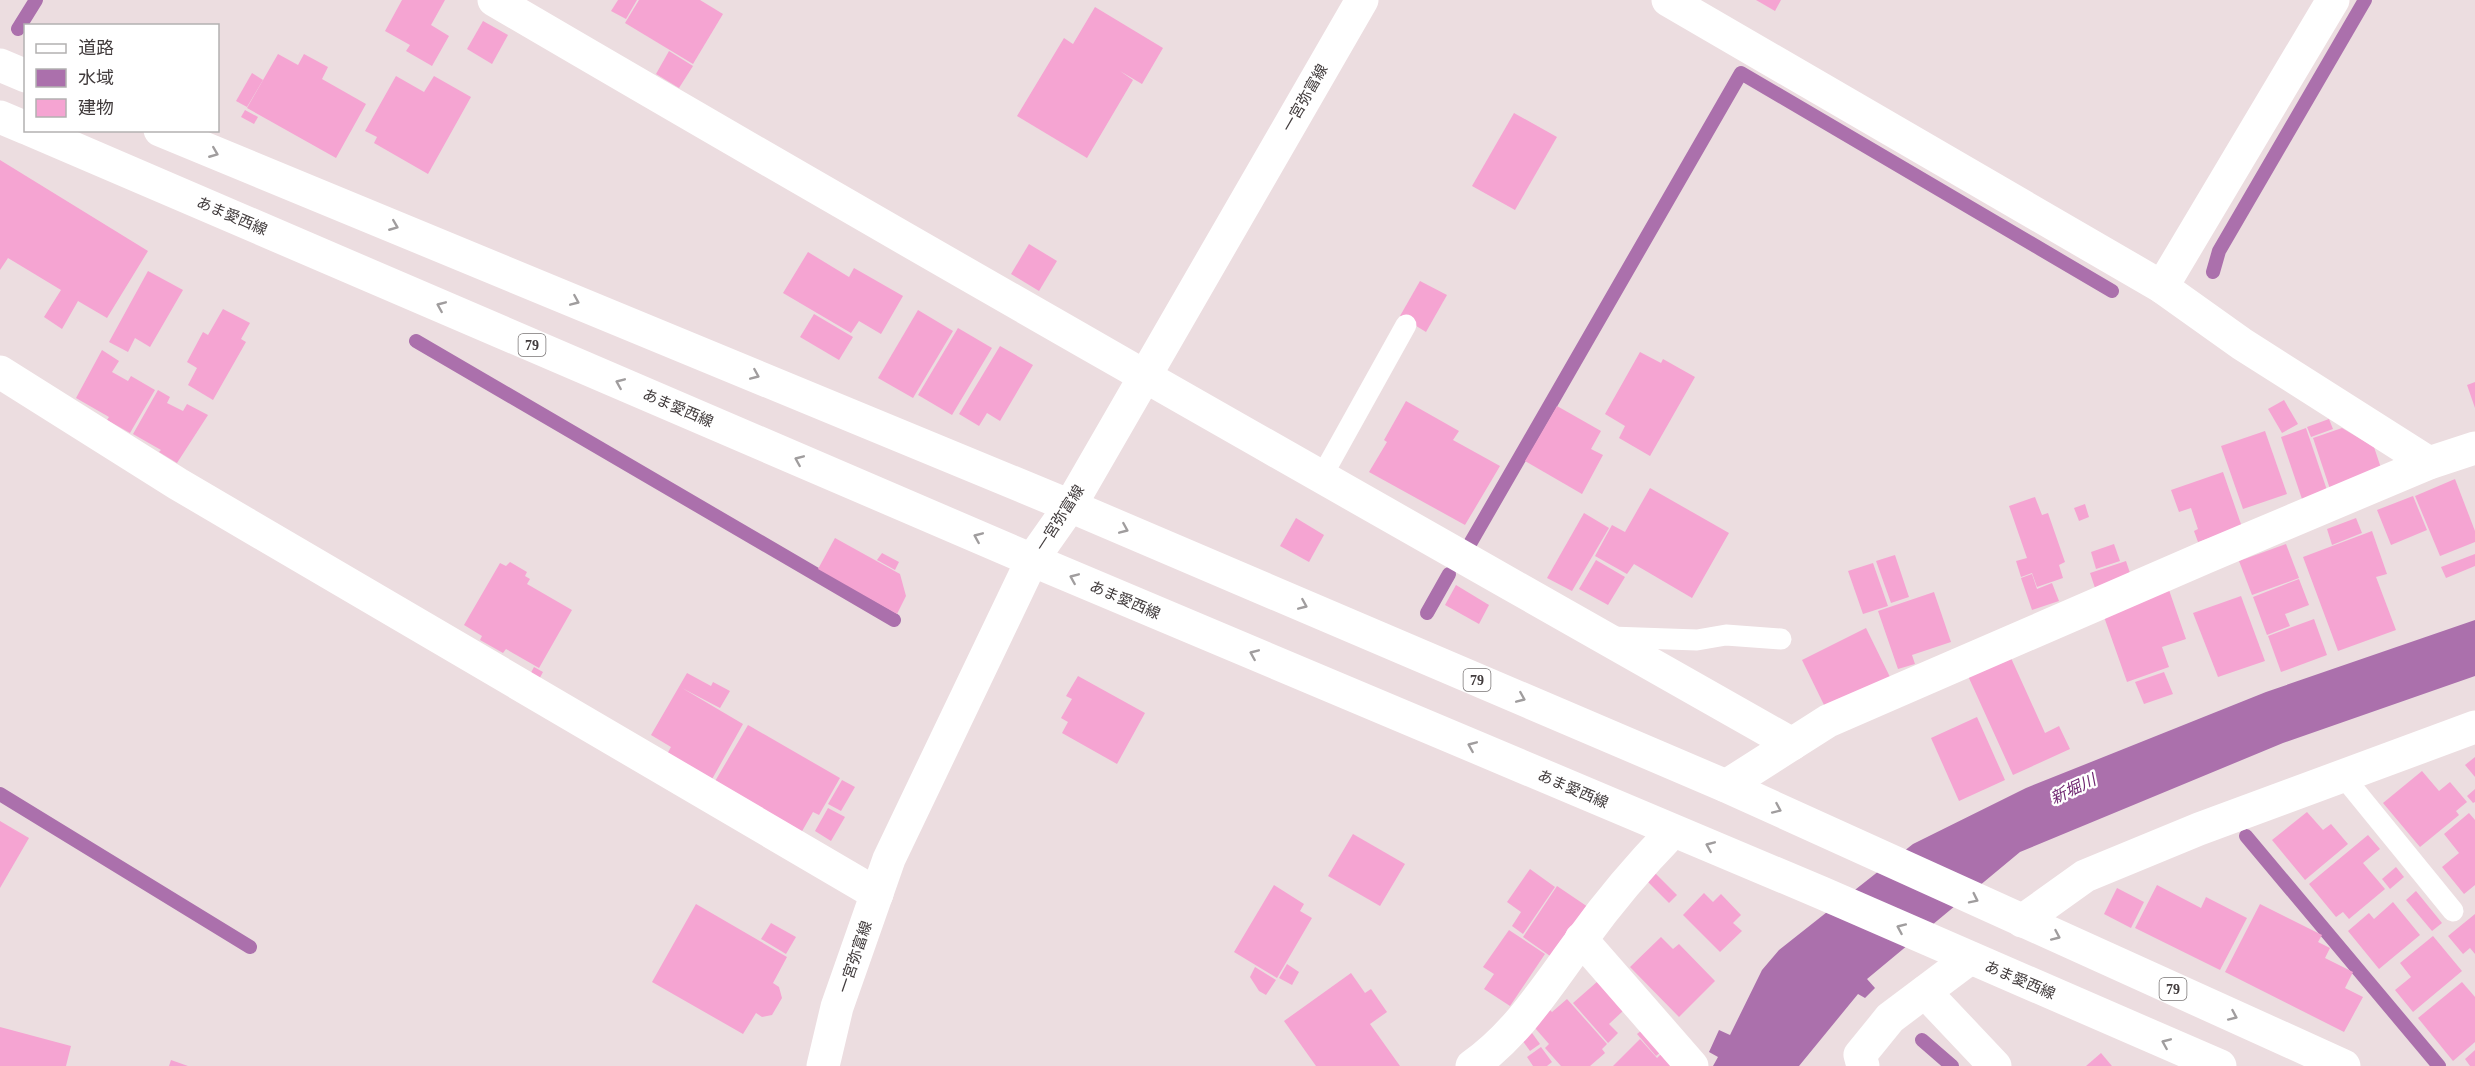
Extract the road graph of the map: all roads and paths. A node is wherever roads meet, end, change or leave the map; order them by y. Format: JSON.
{"nodes":[{"id":1,"x":494,"y":0,"type":"edge"},
{"id":2,"x":1362,"y":0,"type":"edge"},
{"id":3,"x":1668,"y":0,"type":"edge"},
{"id":4,"x":2333,"y":0,"type":"edge"},
{"id":5,"x":0,"y":65,"type":"edge"},
{"id":6,"x":24,"y":75,"type":"edge"},
{"id":7,"x":0,"y":117,"type":"edge"},
{"id":8,"x":24,"y":127,"type":"edge"},
{"id":9,"x":36,"y":132,"type":"edge"},
{"id":10,"x":165,"y":132,"type":"edge"},
{"id":11,"x":2162,"y":287,"type":"junction"},
{"id":12,"x":1406,"y":325,"type":"dead end"},
{"id":13,"x":0,"y":372,"type":"edge"},
{"id":14,"x":1144,"y":377,"type":"junction"},
{"id":15,"x":2475,"y":448,"type":"edge"},
{"id":16,"x":2429,"y":463,"type":"junction"},
{"id":17,"x":1322,"y":476,"type":"junction"},
{"id":18,"x":1070,"y":506,"type":"junction"},
{"id":19,"x":1032,"y":560,"type":"junction"},
{"id":20,"x":1604,"y":637,"type":"junction"},
{"id":21,"x":1781,"y":639,"type":"dead end"},
{"id":22,"x":2475,"y":727,"type":"edge"},
{"id":23,"x":1792,"y":744,"type":"junction"},
{"id":24,"x":2343,"y":776,"type":"junction"},
{"id":25,"x":1726,"y":786,"type":"junction"},
{"id":26,"x":1673,"y":831,"type":"junction"},
{"id":27,"x":877,"y":894,"type":"junction"},
{"id":28,"x":2453,"y":911,"type":"dead end"},
{"id":29,"x":2012,"y":917,"type":"junction"},
{"id":30,"x":1581,"y":939,"type":"junction"},
{"id":31,"x":1963,"y":955,"type":"junction"},
{"id":32,"x":1925,"y":992,"type":"junction"},
{"id":33,"x":823,"y":1066,"type":"edge"},
{"id":34,"x":1472,"y":1066,"type":"edge"},
{"id":35,"x":1692,"y":1066,"type":"edge"},
{"id":36,"x":1863,"y":1066,"type":"edge"},
{"id":37,"x":1995,"y":1066,"type":"edge"},
{"id":38,"x":2220,"y":1066,"type":"edge"},
{"id":39,"x":2344,"y":1066,"type":"edge"}],
"edges":[{"from":1,"to":14,"type":"main road"},
{"from":2,"to":14,"type":"main road","name":"一宮弥富線"},
{"from":3,"to":11,"type":"main road"},
{"from":4,"to":11,"type":"main road"},
{"from":5,"to":6,"type":"main road"},
{"from":7,"to":8,"type":"main road"},
{"from":19,"to":9,"type":"main road","name":"あま愛西線","number":"79","one_way":true},
{"from":10,"to":18,"type":"main road","number":"79","one_way":true},
{"from":11,"to":16,"type":"main road"},
{"from":12,"to":17,"type":"lane"},
{"from":13,"to":27,"type":"main road"},
{"from":14,"to":17,"type":"main road"},
{"from":14,"to":18,"type":"main road","name":"一宮弥富線"},
{"from":15,"to":16,"type":"main road"},
{"from":16,"to":23,"type":"main road"},
{"from":17,"to":20,"type":"main road"},
{"from":18,"to":19,"type":"main road","name":"一宮弥富線"},
{"from":18,"to":25,"type":"main road","number":"79","one_way":true},
{"from":26,"to":19,"type":"main road","name":"あま愛西線","number":"79","one_way":true},
{"from":19,"to":27,"type":"main road","name":"一宮弥富線"},
{"from":20,"to":21,"type":"lane"},
{"from":20,"to":23,"type":"main road"},
{"from":22,"to":24,"type":"main road"},
{"from":23,"to":25,"type":"main road"},
{"from":24,"to":28,"type":"lane"},
{"from":24,"to":29,"type":"main road"},
{"from":25,"to":29,"type":"main road","number":"79","one_way":true},
{"from":26,"to":30,"type":"main road"},
{"from":31,"to":26,"type":"main road","name":"あま愛西線","number":"79","one_way":true},
{"from":27,"to":33,"type":"main road","name":"一宮弥富線"},
{"from":29,"to":39,"type":"main road","number":"79","one_way":true},
{"from":30,"to":34,"type":"main road"},
{"from":30,"to":35,"type":"main road"},
{"from":31,"to":32,"type":"main road"},
{"from":38,"to":31,"type":"main road","name":"あま愛西線","number":"79","one_way":true},
{"from":32,"to":36,"type":"main road"},
{"from":32,"to":37,"type":"main road"}]}
